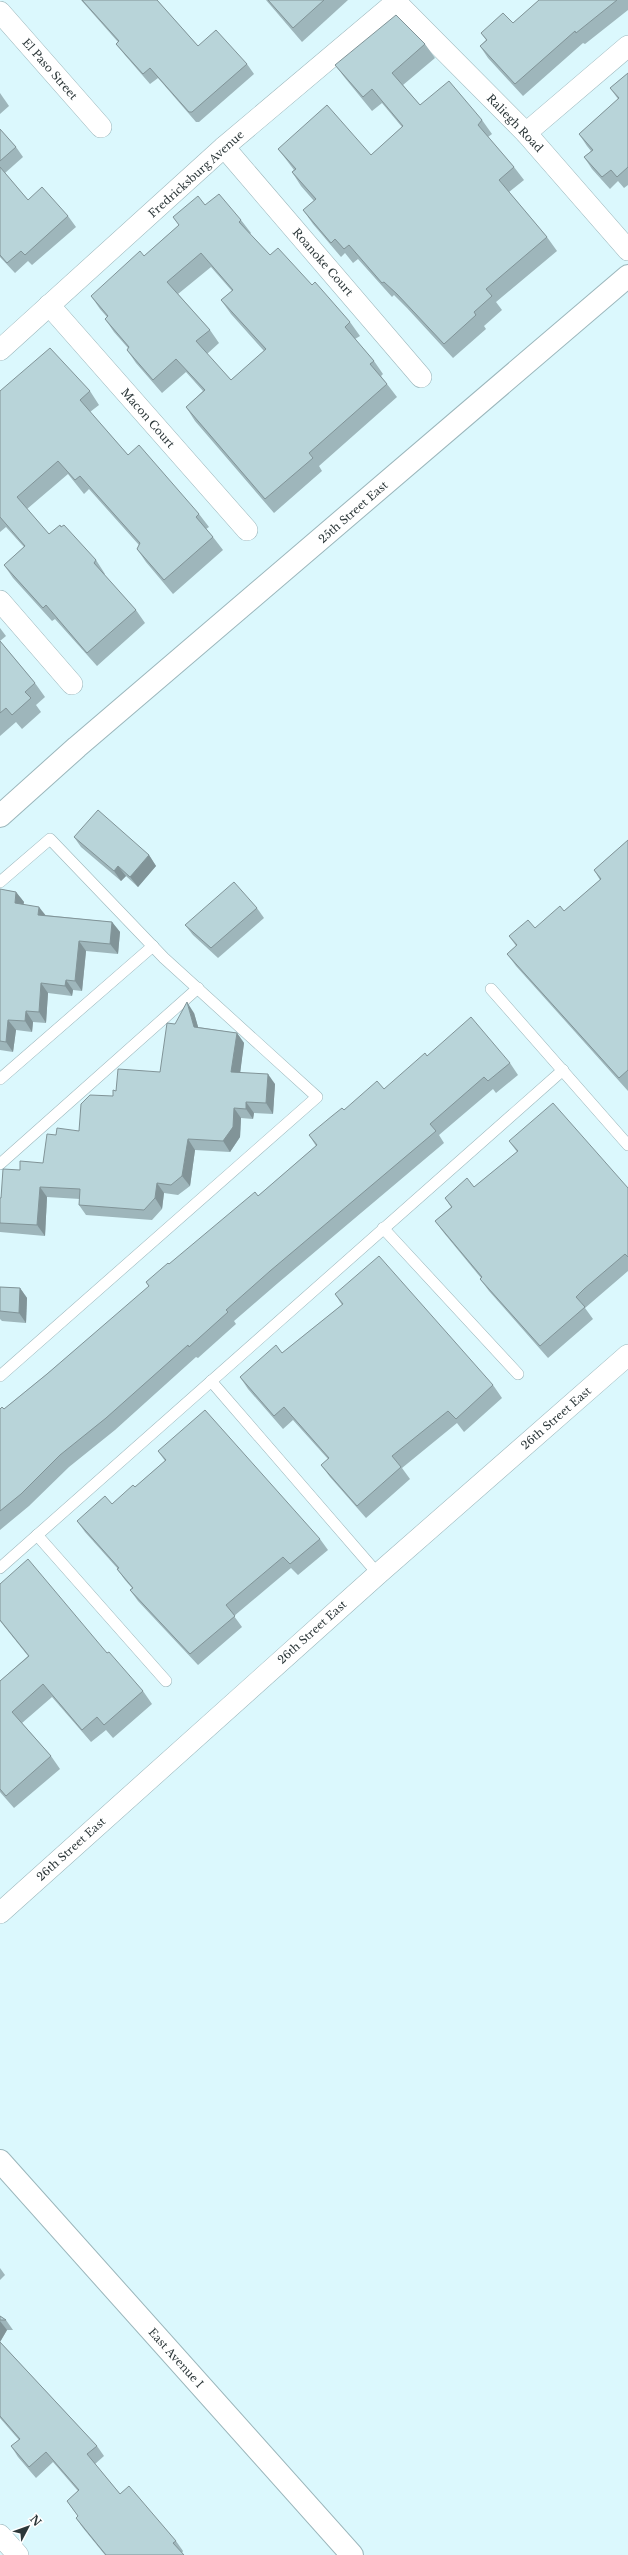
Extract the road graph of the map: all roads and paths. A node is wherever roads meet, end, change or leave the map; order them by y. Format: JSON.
{"nodes":[{"id":1,"x":395,"y":1,"type":"edge"},
{"id":2,"x":0,"y":12,"type":"edge"},
{"id":3,"x":628,"y":46,"type":"edge"},
{"id":4,"x":101,"y":127,"type":"dead end"},
{"id":5,"x":526,"y":133,"type":"junction"},
{"id":6,"x":224,"y":147,"type":"junction"},
{"id":7,"x":628,"y":250,"type":"edge"},
{"id":8,"x":628,"y":276,"type":"edge"},
{"id":9,"x":49,"y":305,"type":"junction"},
{"id":10,"x":0,"y":350,"type":"edge"},
{"id":11,"x":421,"y":377,"type":"dead end"},
{"id":12,"x":247,"y":530,"type":"dead end"},
{"id":13,"x":0,"y":601,"type":"edge"},
{"id":14,"x":72,"y":684,"type":"dead end"},
{"id":15,"x":0,"y":816,"type":"edge"},
{"id":16,"x":0,"y":882,"type":"edge"},
{"id":17,"x":152,"y":946,"type":"junction"},
{"id":18,"x":198,"y":988,"type":"junction"},
{"id":19,"x":491,"y":989,"type":"dead end"},
{"id":20,"x":563,"y":1070,"type":"junction"},
{"id":21,"x":0,"y":1079,"type":"edge"},
{"id":22,"x":626,"y":1137,"type":"edge"},
{"id":23,"x":0,"y":1164,"type":"edge"},
{"id":24,"x":383,"y":1228,"type":"junction"},
{"id":25,"x":628,"y":1355,"type":"edge"},
{"id":26,"x":518,"y":1374,"type":"dead end"},
{"id":27,"x":0,"y":1376,"type":"edge"},
{"id":28,"x":211,"y":1381,"type":"junction"},
{"id":29,"x":38,"y":1535,"type":"junction"},
{"id":30,"x":0,"y":1568,"type":"edge"},
{"id":31,"x":378,"y":1574,"type":"junction"},
{"id":32,"x":166,"y":1681,"type":"dead end"},
{"id":33,"x":0,"y":1913,"type":"edge"},
{"id":34,"x":0,"y":2161,"type":"edge"},
{"id":35,"x":0,"y":2535,"type":"edge"},
{"id":36,"x":18,"y":2555,"type":"edge"},
{"id":37,"x":352,"y":2555,"type":"edge"}],
"edges":[{"from":1,"to":5,"type":"street","name":"Raliegh Road"},
{"from":1,"to":6,"type":"street","name":"Fredricksburg Avenue"},
{"from":2,"to":4,"type":"street","name":"El Paso Street"},
{"from":3,"to":5,"type":"street"},
{"from":5,"to":7,"type":"street","name":"Raliegh Road"},
{"from":6,"to":9,"type":"street","name":"Fredricksburg Avenue"},
{"from":6,"to":11,"type":"street","name":"Roanoke Court"},
{"from":8,"to":15,"type":"street","name":"25th Street East"},
{"from":9,"to":10,"type":"street","name":"Fredricksburg Avenue"},
{"from":9,"to":12,"type":"street","name":"Macon Court"},
{"from":13,"to":14,"type":"street"},
{"from":16,"to":17,"type":"lane"},
{"from":17,"to":18,"type":"lane"},
{"from":17,"to":21,"type":"lane"},
{"from":18,"to":23,"type":"lane"},
{"from":18,"to":27,"type":"lane"},
{"from":19,"to":20,"type":"lane"},
{"from":20,"to":22,"type":"lane"},
{"from":20,"to":24,"type":"lane"},
{"from":24,"to":26,"type":"lane"},
{"from":24,"to":28,"type":"lane"},
{"from":25,"to":31,"type":"street","name":"26th Street East"},
{"from":28,"to":29,"type":"lane"},
{"from":28,"to":31,"type":"lane"},
{"from":29,"to":30,"type":"lane"},
{"from":29,"to":32,"type":"lane"},
{"from":31,"to":33,"type":"street","name":"26th Street East"},
{"from":34,"to":37,"type":"street","name":"East Avenue I"},
{"from":35,"to":36,"type":"street"}]}
